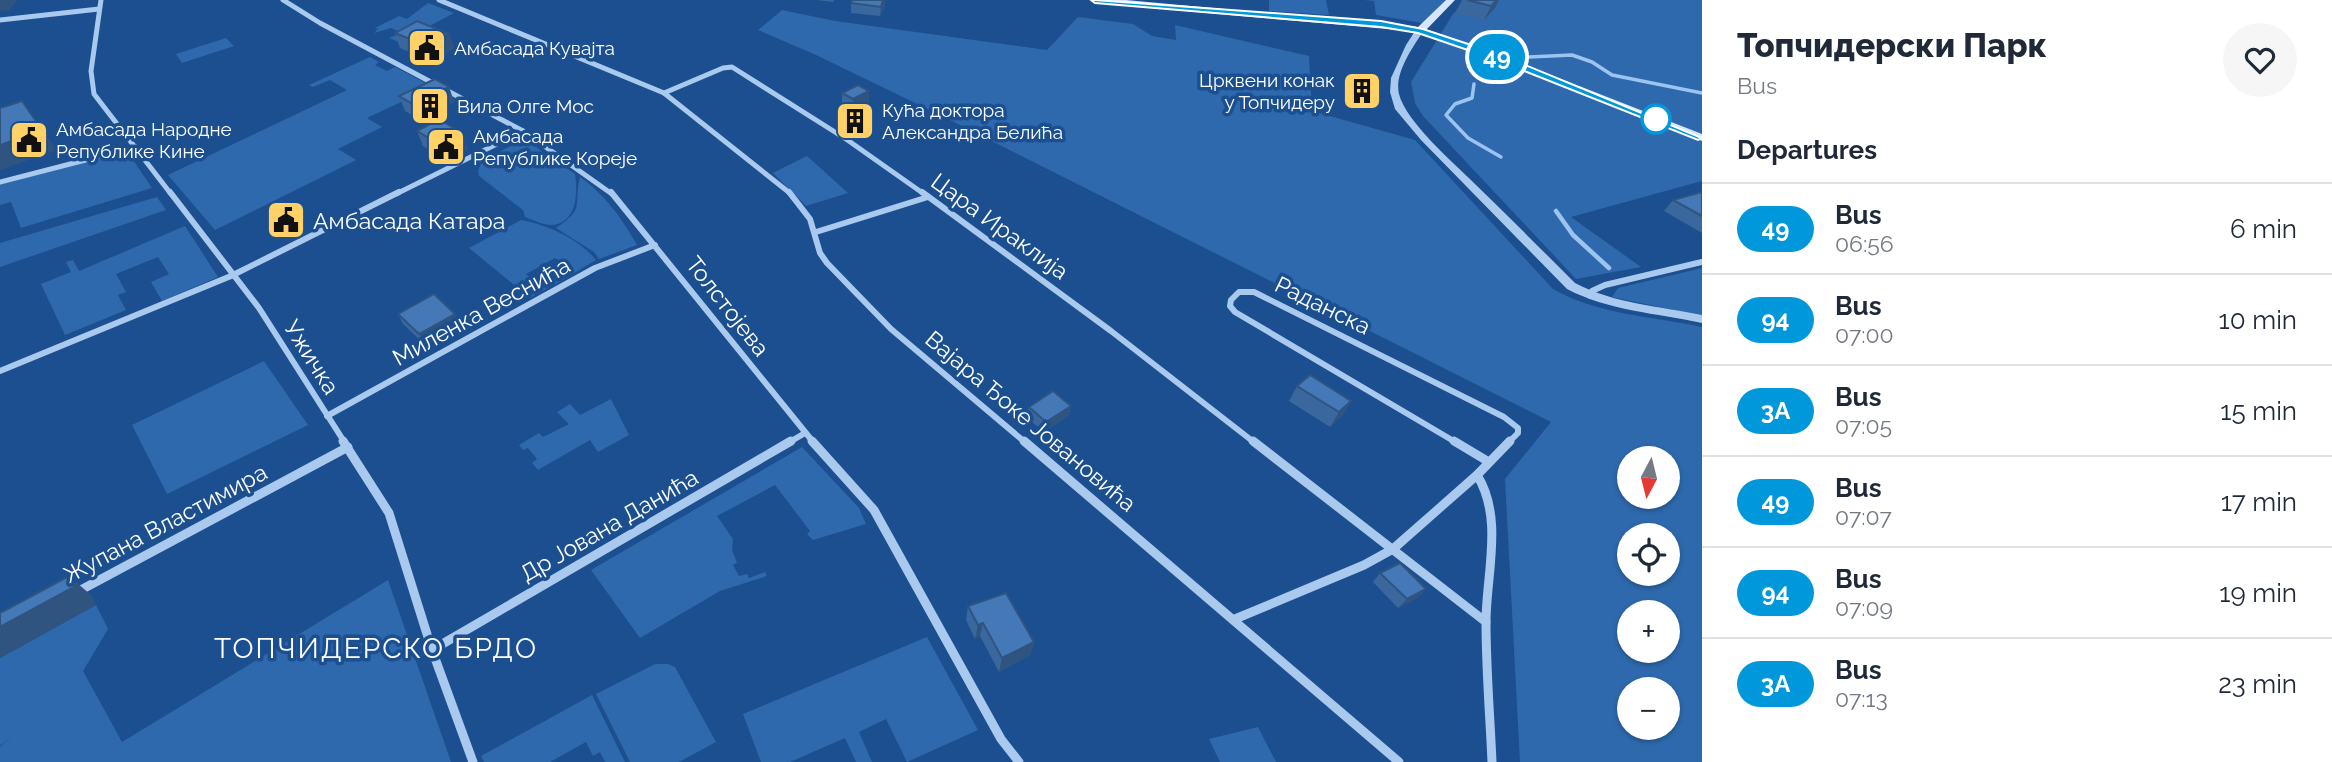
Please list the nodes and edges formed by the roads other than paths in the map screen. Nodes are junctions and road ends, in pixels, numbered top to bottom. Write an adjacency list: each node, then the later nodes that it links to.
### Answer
1 (102, 0): 6 (street, Ужичка)
2 (284, 0): 10 (street, Толстојева)
3 (439, 0): 9 (street)
4 (1096, 0): 8 (main road)
5 (1451, 0): 8 (main road)
6 (99, 9): 7 (street); 12 (street, Ужичка)
7 (0, 20)
8 (1420, 30): 11 (main road); 19 (street)
9 (664, 93): 14 (street, Цара Ираклија); 15 (street, Вајара Ђоке Јовановића)
10 (523, 131): 16 (street, Толстојева); 18 (street)
11 (1702, 138)
12 (136, 147): 13 (street); 18 (street, Ужичка)
13 (0, 182)
14 (928, 197): 15 (street); 27 (street, Цара Ираклија)
15 (816, 232): 29 (street, Вајара Ђоке Јовановића)
16 (655, 245): 22 (street, Миленка Веснића); 23 (street, Толстојева)
17 (1702, 262): 19 (street)
18 (232, 276): 21 (street); 22 (street, Ужичка)
19 (1590, 296): 20 (street)
20 (1702, 319)
21 (0, 371)
22 (327, 416): 24 (street, Ужичка)
23 (805, 433): 31 (street, Др Јована Данића); 33 (street, Толстојева)
24 (348, 447): 28 (street, Жупана Властимира); 31 (street, Ужичка)
25 (1489, 462): 25 (street, Раданска); 26 (street, Раданска)
26 (1477, 475): 27 (street, Раданска); 30 (street)
27 (1393, 549): 29 (street, Раданска); 30 (street, Цара Ираклија)
28 (71, 595)
29 (1235, 620): 34 (street, Вајара Ђоке Јовановића)
30 (1486, 622): 35 (street)
31 (432, 650): 32 (street, Ужичка)
32 (473, 762)
33 (1019, 762)
34 (1399, 762)
35 (1492, 762)

